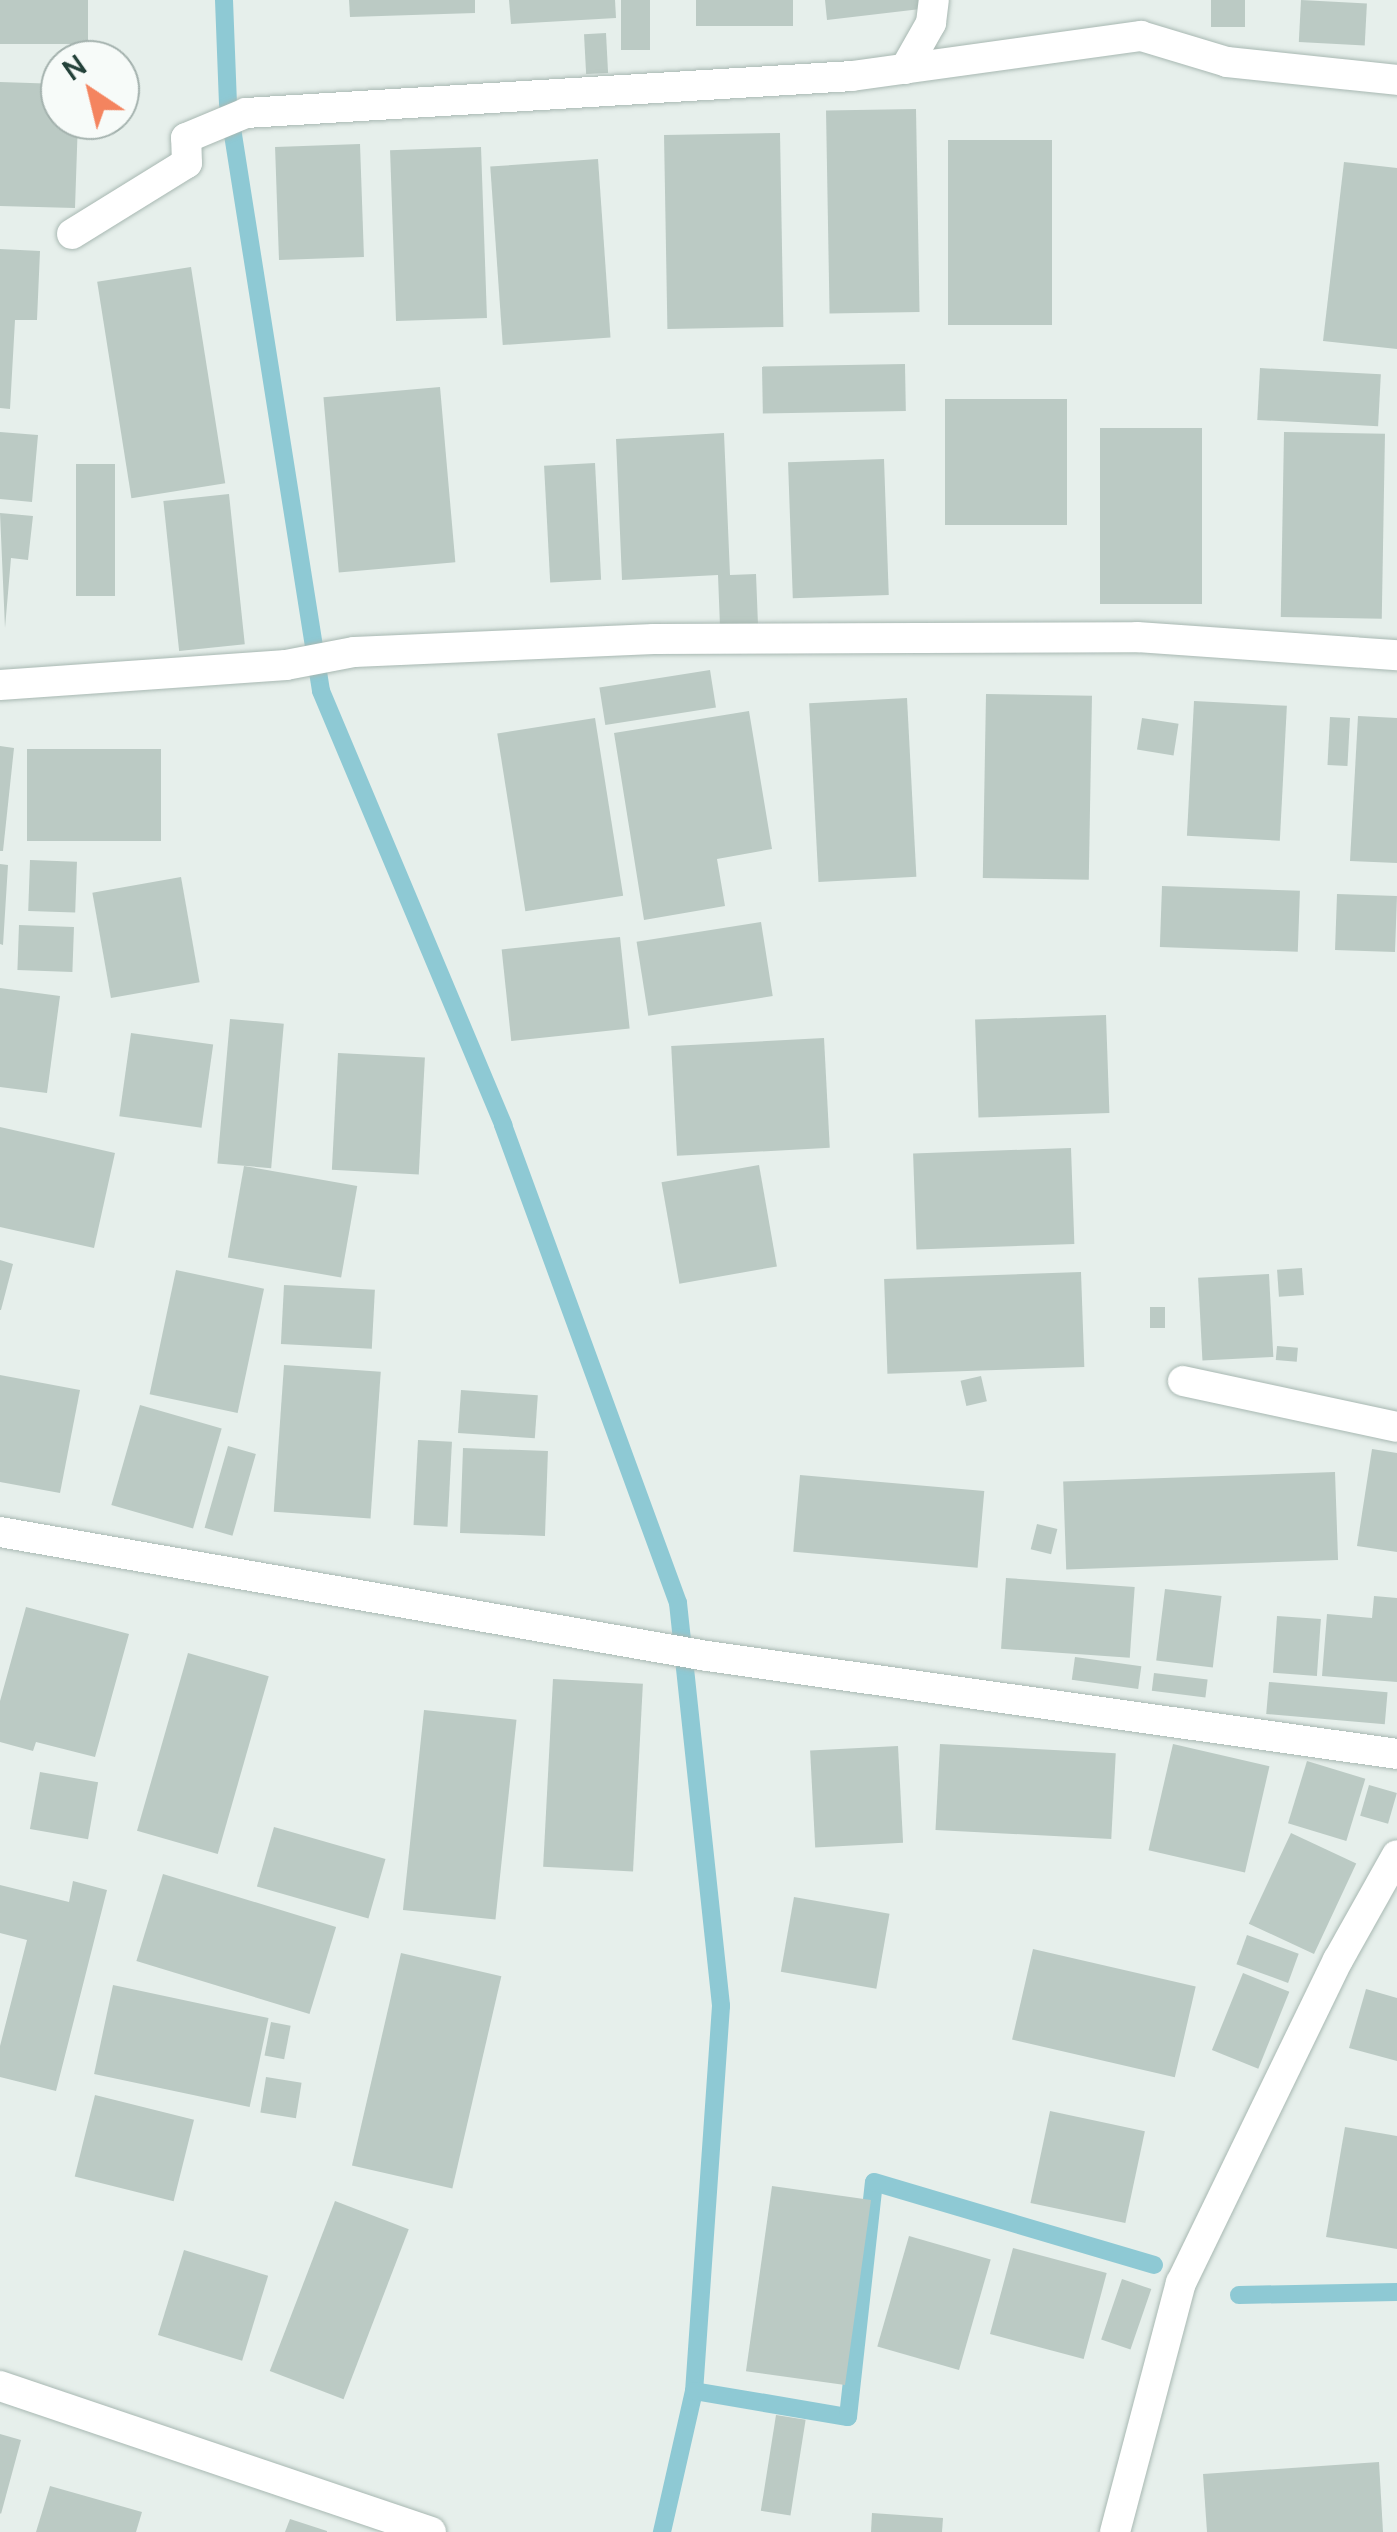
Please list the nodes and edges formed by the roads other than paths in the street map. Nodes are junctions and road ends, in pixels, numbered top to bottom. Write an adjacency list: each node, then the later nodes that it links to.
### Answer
1 (934, 0): 2 (street)
2 (905, 69): 3 (street); 4 (street)
3 (1397, 80)
4 (72, 234)
5 (1397, 654): 6 (street)
6 (0, 685)
7 (1183, 1382): 8 (street)
8 (1397, 1427)
9 (0, 1532): 10 (street)
10 (1397, 1754)
11 (1397, 1855): 14 (street)
12 (0, 2386): 13 (street)
13 (431, 2532)
14 (1115, 2532)

